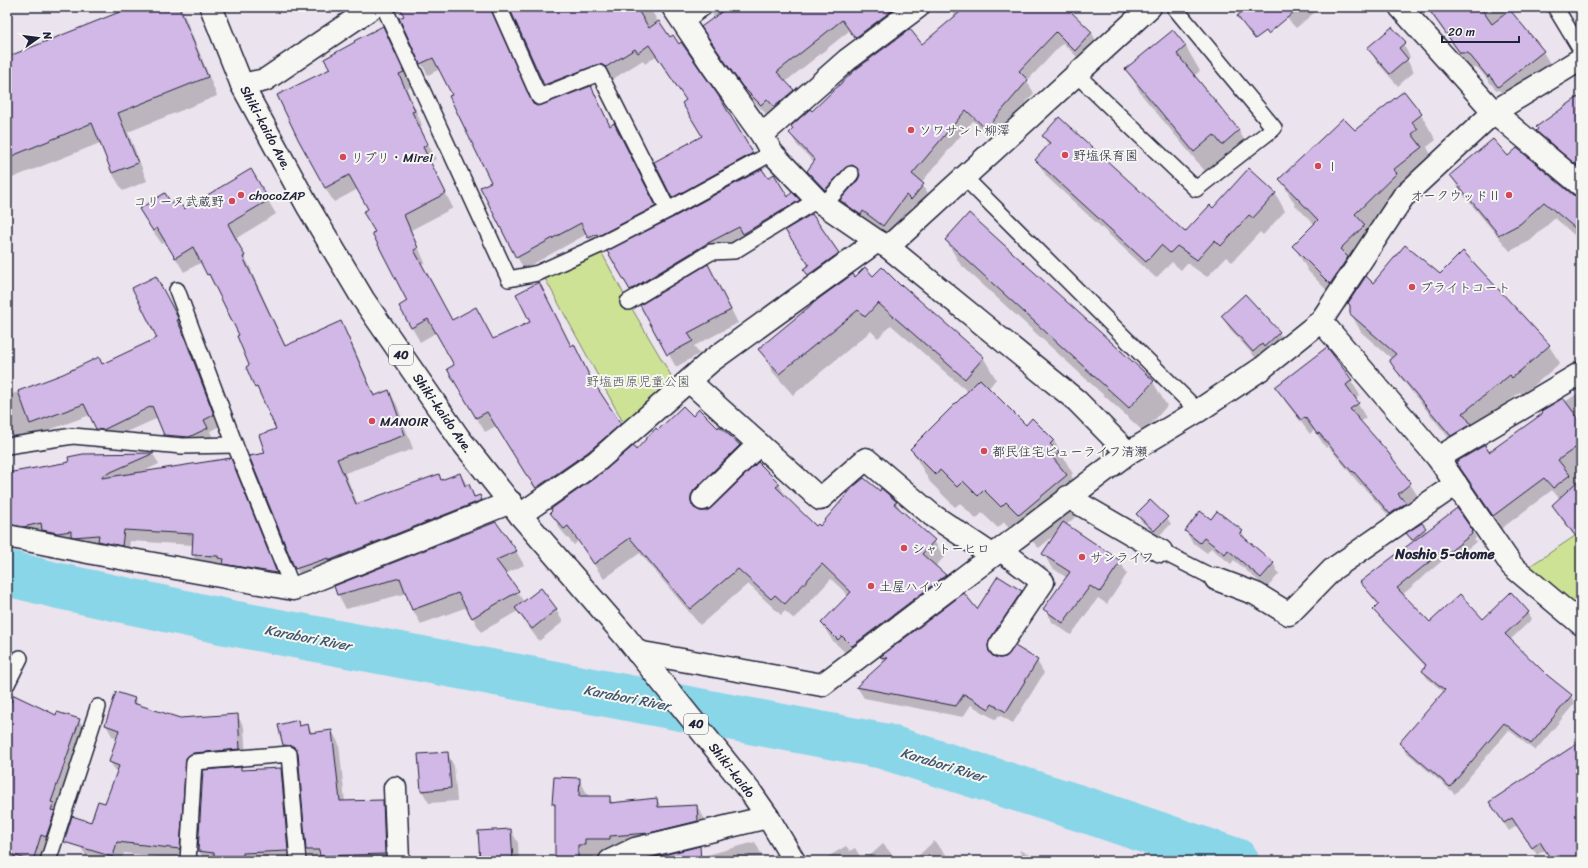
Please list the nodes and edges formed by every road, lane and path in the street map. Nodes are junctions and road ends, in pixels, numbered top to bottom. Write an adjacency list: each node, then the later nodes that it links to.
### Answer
1 (211, 7): 15 (street, Shiki-kaido Ave. / 40)
2 (373, 7): 15 (street)
3 (384, 7): 22 (lane)
4 (499, 7): 22 (lane)
5 (705, 7): 11 (lane)
6 (918, 7): 17 (street)
7 (1150, 7): 14 (street)
8 (1174, 7): 14 (lane)
9 (1400, 7): 16 (street)
10 (1555, 7): 12 (lane)
11 (678, 14): 17 (street)
12 (1581, 50)
13 (1581, 59): 16 (street)
14 (1076, 74): 19 (street)
15 (242, 85): 38 (street, Shiki-kaido Ave. / 40)
16 (1494, 112): 20 (street); 26 (street)
17 (767, 144): 21 (street); 22 (lane)
18 (851, 174): 21 (lane)
19 (964, 178): 23 (street); 29 (lane)
20 (1581, 185)
21 (821, 203): 23 (street); 25 (lane)
22 (668, 210)
23 (882, 244): 28 (street); 33 (street)
24 (177, 290): 31 (lane)
25 (628, 302)
26 (1321, 321): 29 (street); 34 (street)
27 (1580, 376): 34 (street)
28 (689, 381): 30 (street); 38 (street)
29 (1198, 411): 33 (street)
30 (759, 444): 37 (street); 41 (street)
31 (235, 445): 32 (lane); 43 (lane)
32 (7, 446)
33 (1128, 453): 36 (street)
34 (1438, 458): 35 (street)
35 (1456, 484): 42 (street); 44 (street)
36 (1068, 497): 40 (street); 41 (street)
37 (703, 499)
38 (515, 509): 43 (street); 47 (street, Shiki-kaido Ave. / 40)
39 (7, 536): 43 (street)
40 (1161, 551): 42 (lane)
41 (996, 553): 45 (street); 47 (street)
42 (1216, 579)
43 (293, 589)
44 (1581, 624)
45 (1000, 646)
46 (20, 658): 48 (lane)
47 (643, 659): 51 (street, Shiki-kaido / 40)
48 (7, 684)
49 (98, 707): 52 (lane)
50 (395, 788): 55 (street)
51 (768, 817): 56 (street); 57 (street, Shiki-kaido / 40)
52 (48, 861)
53 (188, 861): 54 (lane)
54 (298, 861)
55 (398, 861)
56 (610, 861)
57 (794, 861)

